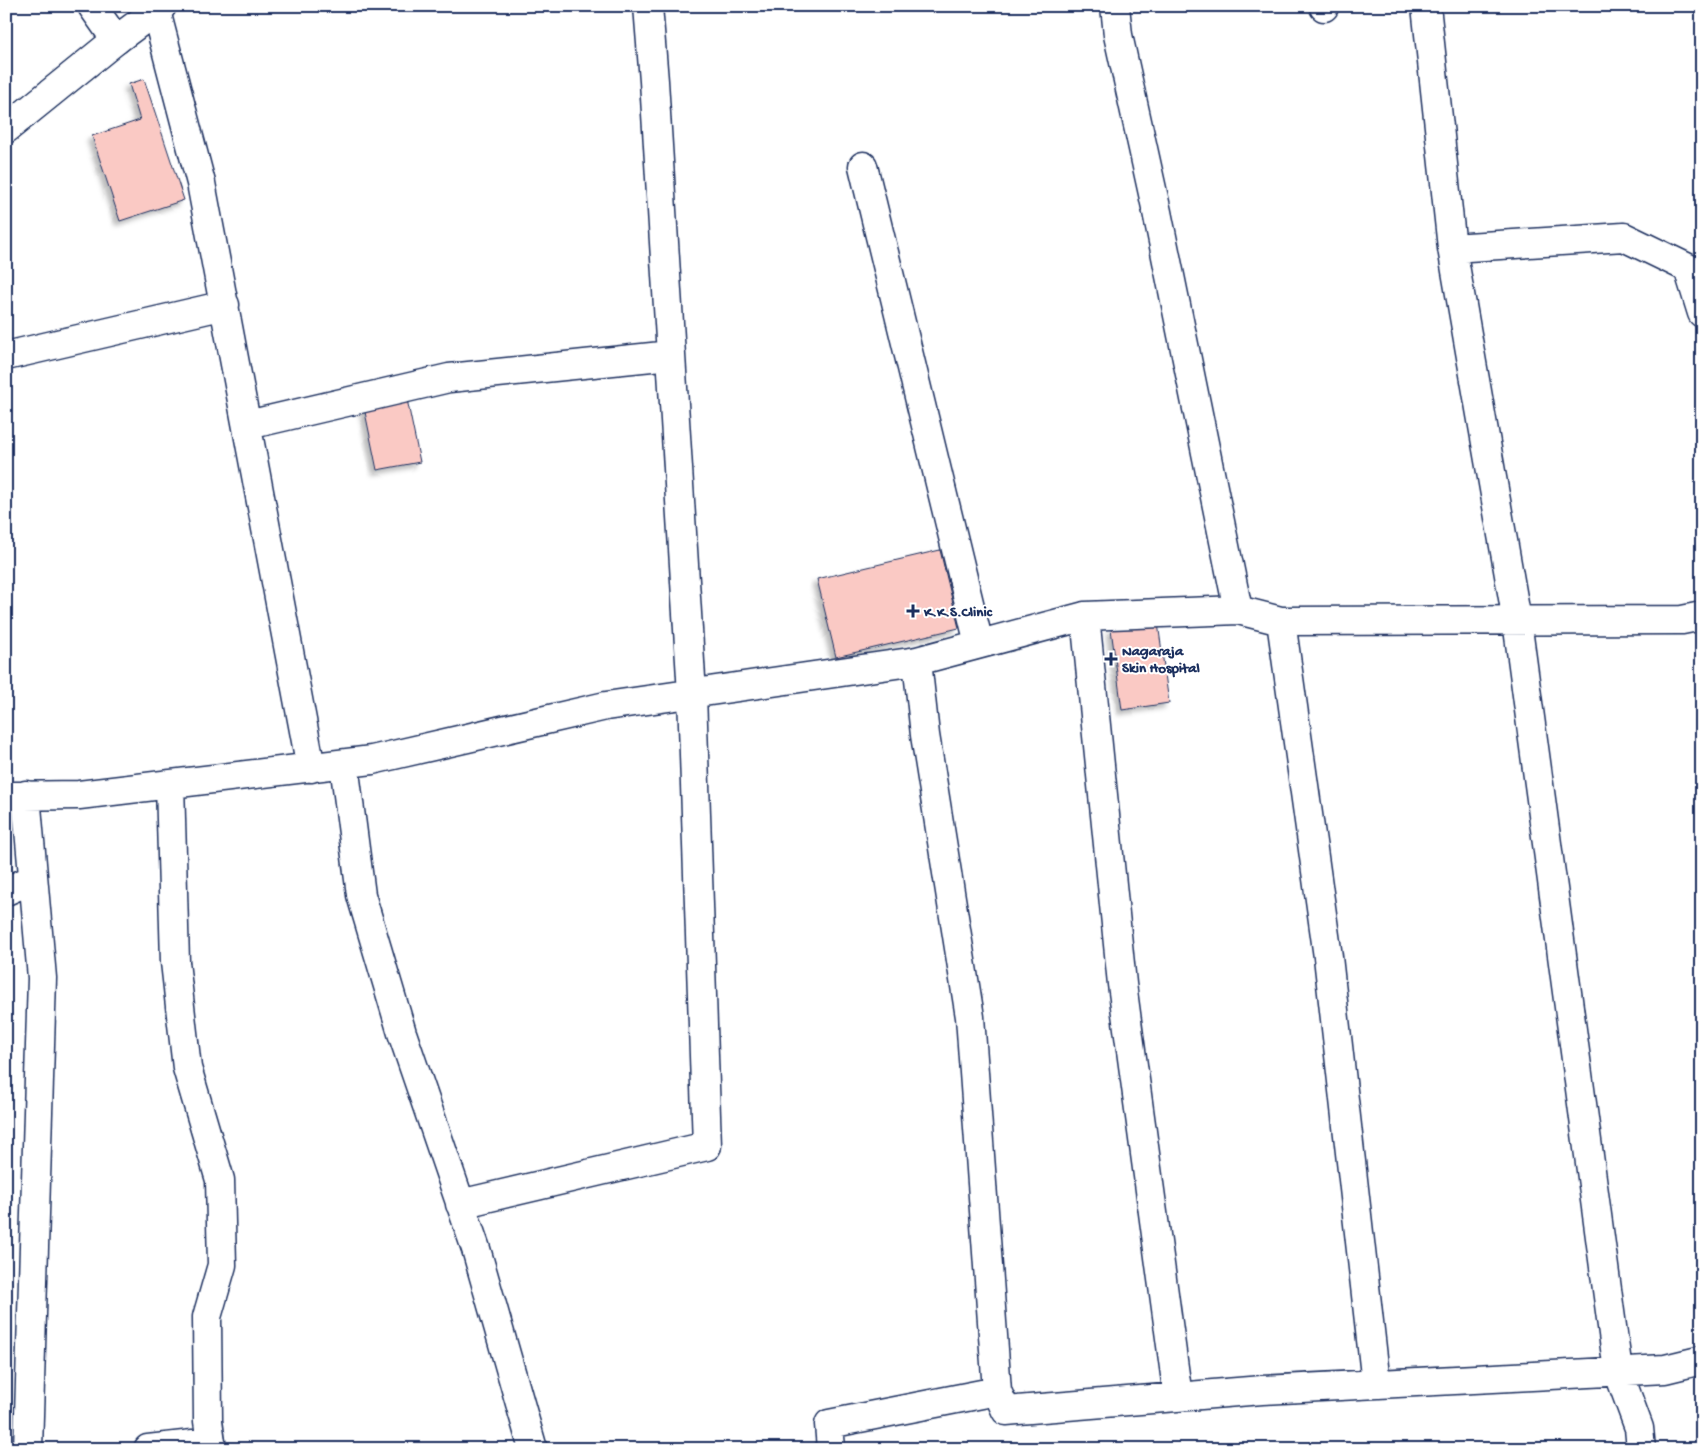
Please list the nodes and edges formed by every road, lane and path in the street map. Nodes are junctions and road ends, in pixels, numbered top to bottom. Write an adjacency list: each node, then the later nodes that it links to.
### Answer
1 (92, 6): 6 (street)
2 (648, 6): 12 (street)
3 (1115, 6): 15 (street)
4 (1426, 6): 9 (street)
5 (159, 8): 6 (street); 10 (street)
6 (116, 40): 7 (street)
7 (6, 129)
8 (862, 166): 20 (street)
9 (1452, 248): 11 (street); 19 (street)
10 (225, 305): 13 (street); 14 (street)
11 (1702, 313)
12 (671, 355): 14 (street); 22 (street)
13 (6, 356)
14 (248, 425): 24 (street)
15 (1238, 610): 16 (street); 18 (street)
16 (1085, 616): 20 (street); 34 (street)
17 (1702, 616): 19 (street)
18 (1281, 621): 19 (street); 32 (street)
19 (1517, 621): 31 (street)
20 (979, 644): 21 (street)
21 (917, 661): 22 (street); 33 (street)
22 (692, 694): 23 (street); 29 (street)
23 (344, 764): 24 (street); 29 (street)
24 (311, 768): 25 (street)
25 (170, 784): 26 (street); 35 (street)
26 (16, 796): 27 (street)
27 (33, 879): 28 (street); 36 (street)
28 (6, 891)
29 (460, 1204): 38 (street)
30 (1702, 1360): 31 (street)
31 (1618, 1371): 32 (street); 40 (street)
32 (1376, 1384): 34 (street)
33 (998, 1392): 34 (street); 39 (street)
34 (1178, 1397)
35 (211, 1445): 37 (street)
36 (28, 1449)
37 (148, 1449)
38 (533, 1449)
39 (831, 1449)
40 (1640, 1449)

